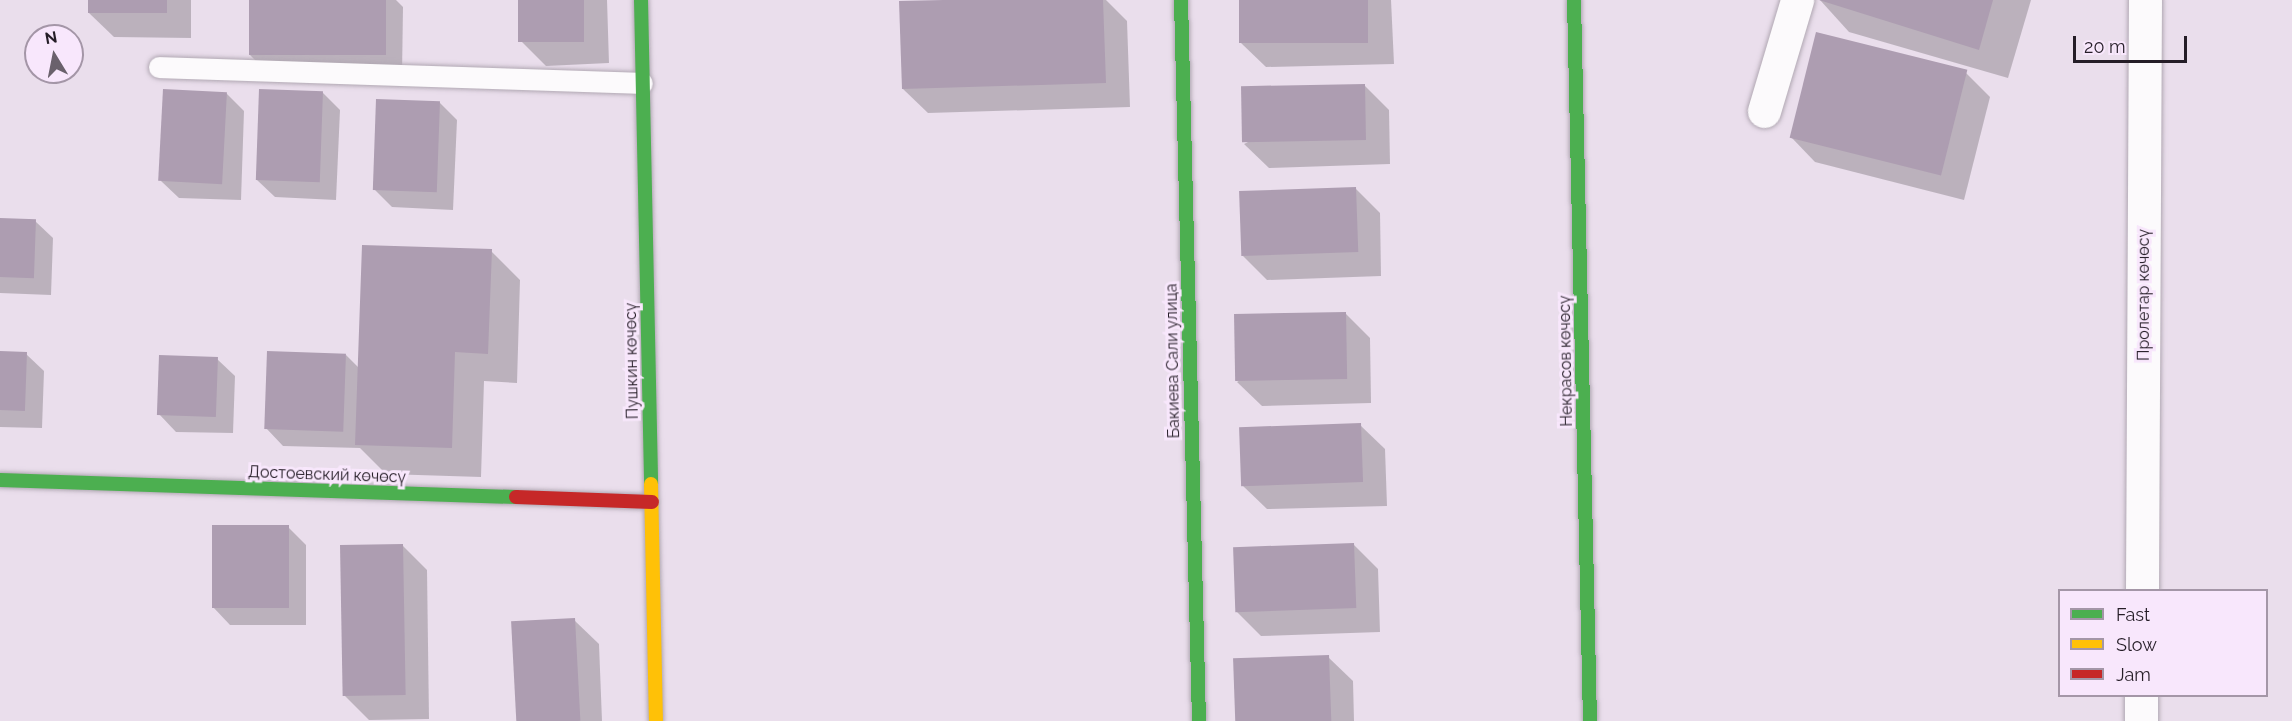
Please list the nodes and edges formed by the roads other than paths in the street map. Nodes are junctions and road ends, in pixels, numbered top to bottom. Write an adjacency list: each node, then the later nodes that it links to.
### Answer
1 (641, 0): 7 (main road, Пушкин көчөсү)
2 (1180, 0): 14 (main road, Бакиева Сали улица)
3 (1574, 0): 15 (main road, Некрасов көчөсү)
4 (1797, 0): 8 (street)
5 (2145, 0): 11 (street, Пролетар көчөсү)
6 (159, 67): 7 (lane)
7 (642, 83): 10 (main road, Пушкин көчөсү)
8 (1764, 111)
9 (0, 480): 10 (main road, Достоевский көчөсү)
10 (652, 502): 13 (main road, Пушкин көчөсү)
11 (2142, 589)
12 (2141, 697): 16 (street)
13 (656, 721)
14 (1199, 721)
15 (1590, 721)
16 (2141, 721)

